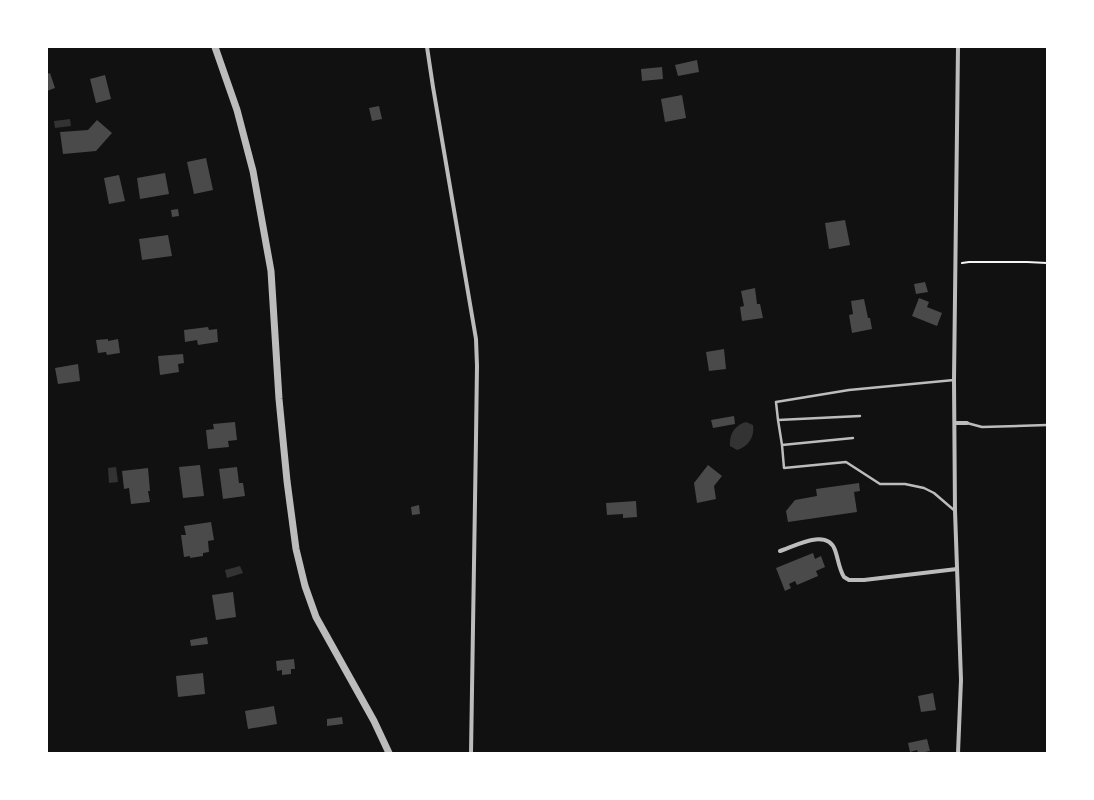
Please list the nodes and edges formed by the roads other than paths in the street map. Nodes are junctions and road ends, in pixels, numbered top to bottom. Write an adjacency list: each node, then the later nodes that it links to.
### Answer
1 (215, 47): 15 (street)
2 (427, 47): 16 (street)
3 (958, 47): 4 (street)
4 (954, 380): 6 (lane); 7 (street)
5 (860, 416): 6 (lane)
6 (778, 420): 11 (lane)
7 (955, 423): 8 (street); 12 (street)
8 (967, 423): 9 (lane)
9 (1047, 425)
10 (853, 438): 11 (lane)
11 (782, 445): 12 (lane)
12 (955, 511): 14 (street)
13 (780, 551): 14 (street)
14 (957, 569): 17 (street)
15 (389, 753)
16 (471, 753)
17 (958, 753)

